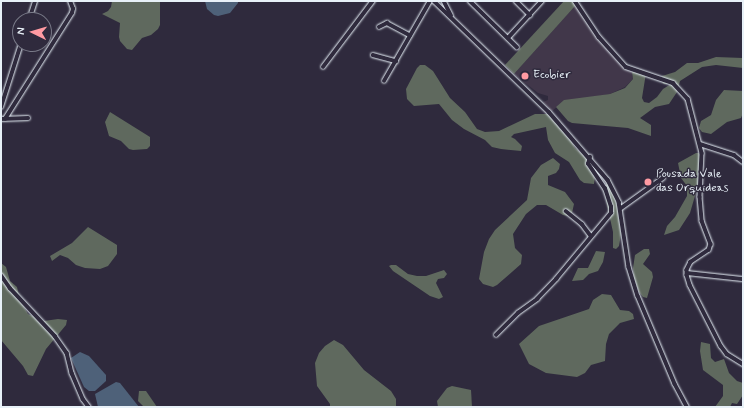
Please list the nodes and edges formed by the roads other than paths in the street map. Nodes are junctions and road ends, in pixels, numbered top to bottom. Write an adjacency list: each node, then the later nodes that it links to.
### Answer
1 (35, 1): 11 (street)
2 (70, 1): 25 (street)
3 (373, 1): 21 (street)
4 (430, 1): 15 (street)
5 (434, 1): 13 (street)
6 (444, 1): 13 (street)
7 (470, 1): 16 (street)
8 (516, 1): 12 (street)
9 (542, 1): 12 (street)
10 (575, 1): 26 (street)
11 (32, 12)
12 (530, 15): 16 (street)
13 (452, 18): 27 (street)
14 (379, 27): 15 (street)
15 (410, 35): 20 (street)
16 (508, 38): 17 (street)
17 (517, 47)
18 (18, 52): 23 (street)
19 (373, 55): 20 (street)
20 (396, 61): 22 (street)
21 (323, 67)
22 (384, 81)
23 (1, 106)
24 (28, 118): 25 (street)
25 (3, 119)
26 (700, 144): 28 (street); 33 (street)
27 (590, 157): 30 (street); 32 (street)
28 (743, 162)
29 (663, 178): 30 (street)
30 (620, 209): 39 (street)
31 (566, 210): 32 (street)
32 (591, 236): 36 (street)
33 (687, 274): 35 (street); 37 (street)
34 (1, 276): 38 (street)
35 (742, 279)
36 (496, 335)
37 (743, 364)
38 (89, 407)
39 (687, 407)

